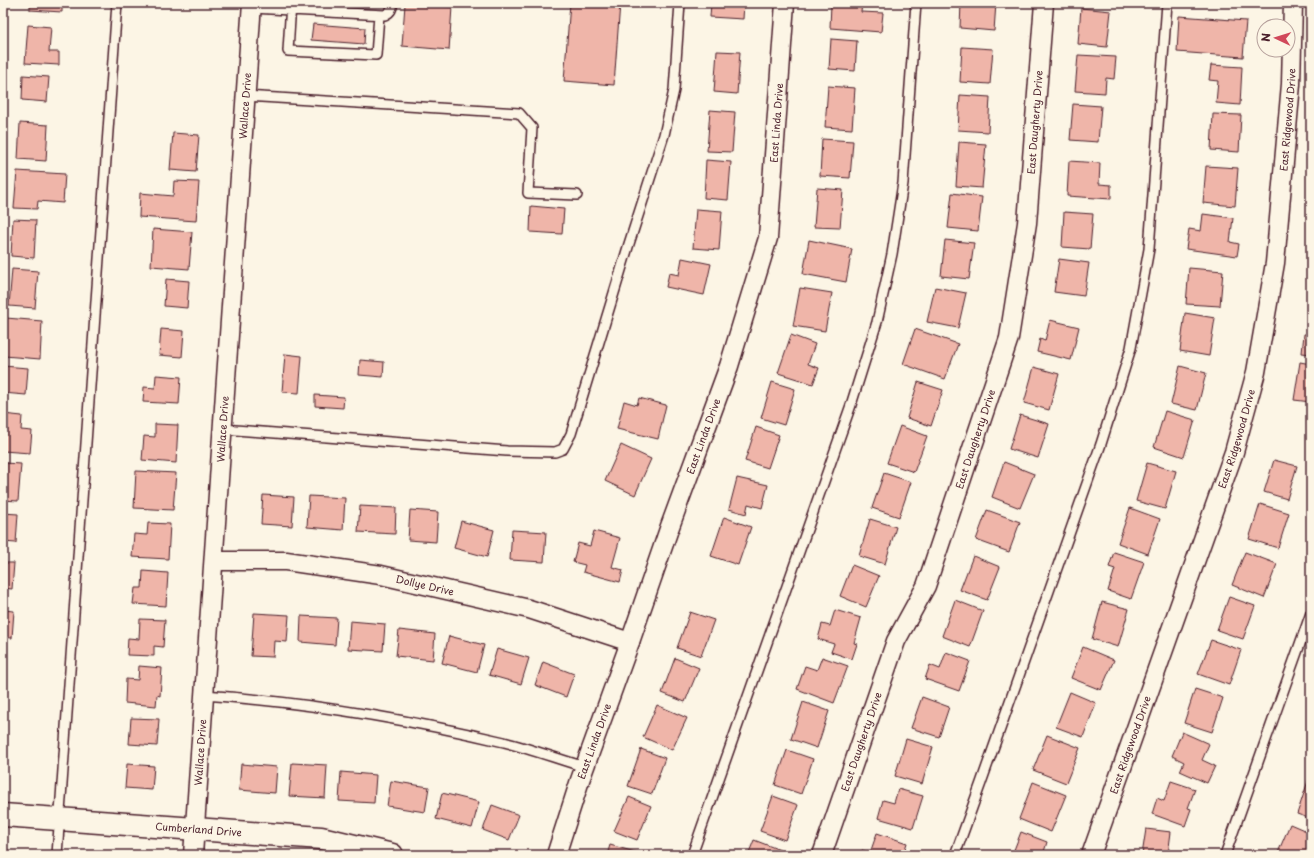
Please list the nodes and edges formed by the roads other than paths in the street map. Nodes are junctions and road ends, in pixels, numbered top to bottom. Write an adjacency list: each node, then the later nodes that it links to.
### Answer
1 (117, 3): 21 (lane)
2 (393, 3): 11 (lane)
3 (680, 3): 14 (lane)
4 (785, 3): 17 (street, East Linda Drive)
5 (916, 3): 27 (lane)
6 (1044, 3): 28 (street, East Daugherty Drive)
7 (1167, 3): 29 (lane)
8 (1293, 3): 30 (street, East Ridgewood Drive)
9 (252, 6): 10 (lane); 12 (street, Wallace Drive)
10 (291, 7): 11 (lane); 11 (lane)
11 (379, 15)
12 (246, 96): 13 (lane); 14 (street, Wallace Drive)
13 (577, 195)
14 (223, 429): 15 (street, Wallace Drive)
15 (214, 561): 17 (street, Dollye Drive); 18 (street, Wallace Drive)
16 (1311, 612): 31 (lane)
17 (630, 642): 19 (street, East Linda Drive)
18 (204, 695): 19 (lane); 22 (street, Wallace Drive)
19 (585, 767): 26 (street, East Linda Drive)
20 (3, 816): 21 (street, Cumberland Drive)
21 (59, 820): 22 (street, Cumberland Drive); 23 (lane)
22 (195, 830): 24 (street, Wallace Drive); 25 (street, Cumberland Drive)
23 (57, 855)
24 (193, 855)
25 (392, 855)
26 (556, 855)
27 (692, 855)
28 (822, 855)
29 (955, 855)
30 (1091, 855)
31 (1225, 855)

